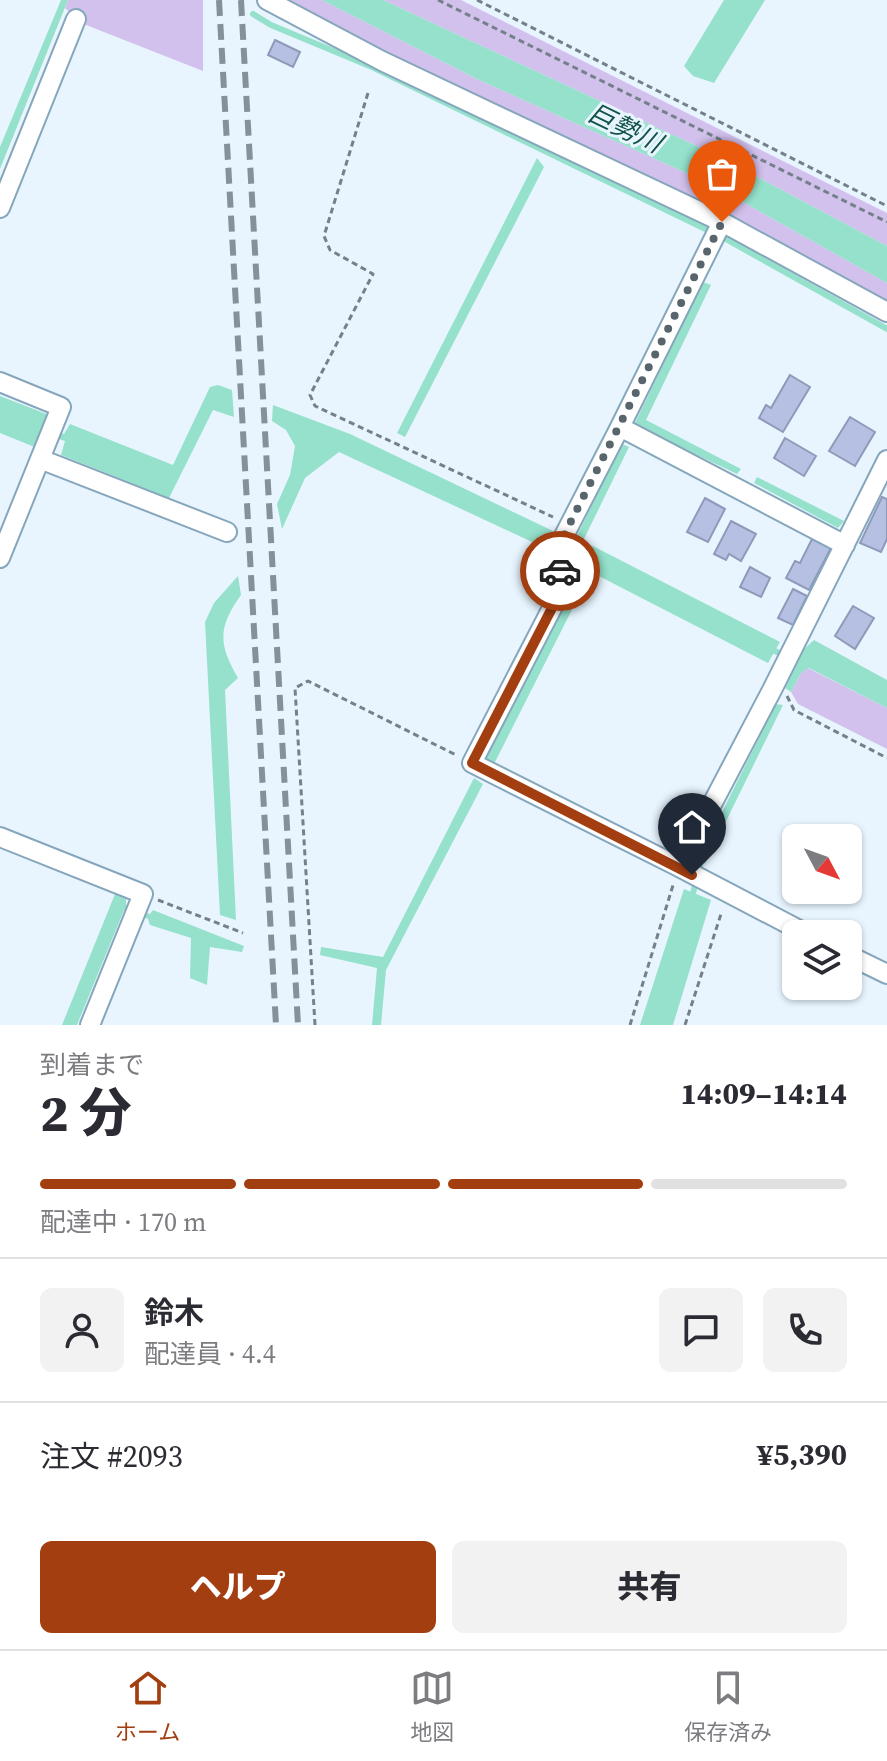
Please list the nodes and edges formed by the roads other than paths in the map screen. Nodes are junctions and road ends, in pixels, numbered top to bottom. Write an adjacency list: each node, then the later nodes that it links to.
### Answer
1 (267, 0): 4 (street)
2 (76, 19): 3 (street)
3 (0, 208)
4 (722, 222): 5 (street); 7 (street)
5 (887, 312)
6 (0, 382): 8 (street)
7 (620, 427): 12 (street); 15 (street)
8 (47, 441): 11 (street); 13 (street)
9 (887, 460): 10 (street)
10 (882, 481): 12 (street)
11 (227, 532)
12 (845, 545): 15 (street)
13 (0, 558)
14 (0, 837): 19 (street)
15 (691, 875): 16 (street)
16 (782, 921)
17 (862, 962): 18 (street)
18 (887, 974)
19 (90, 1025)

